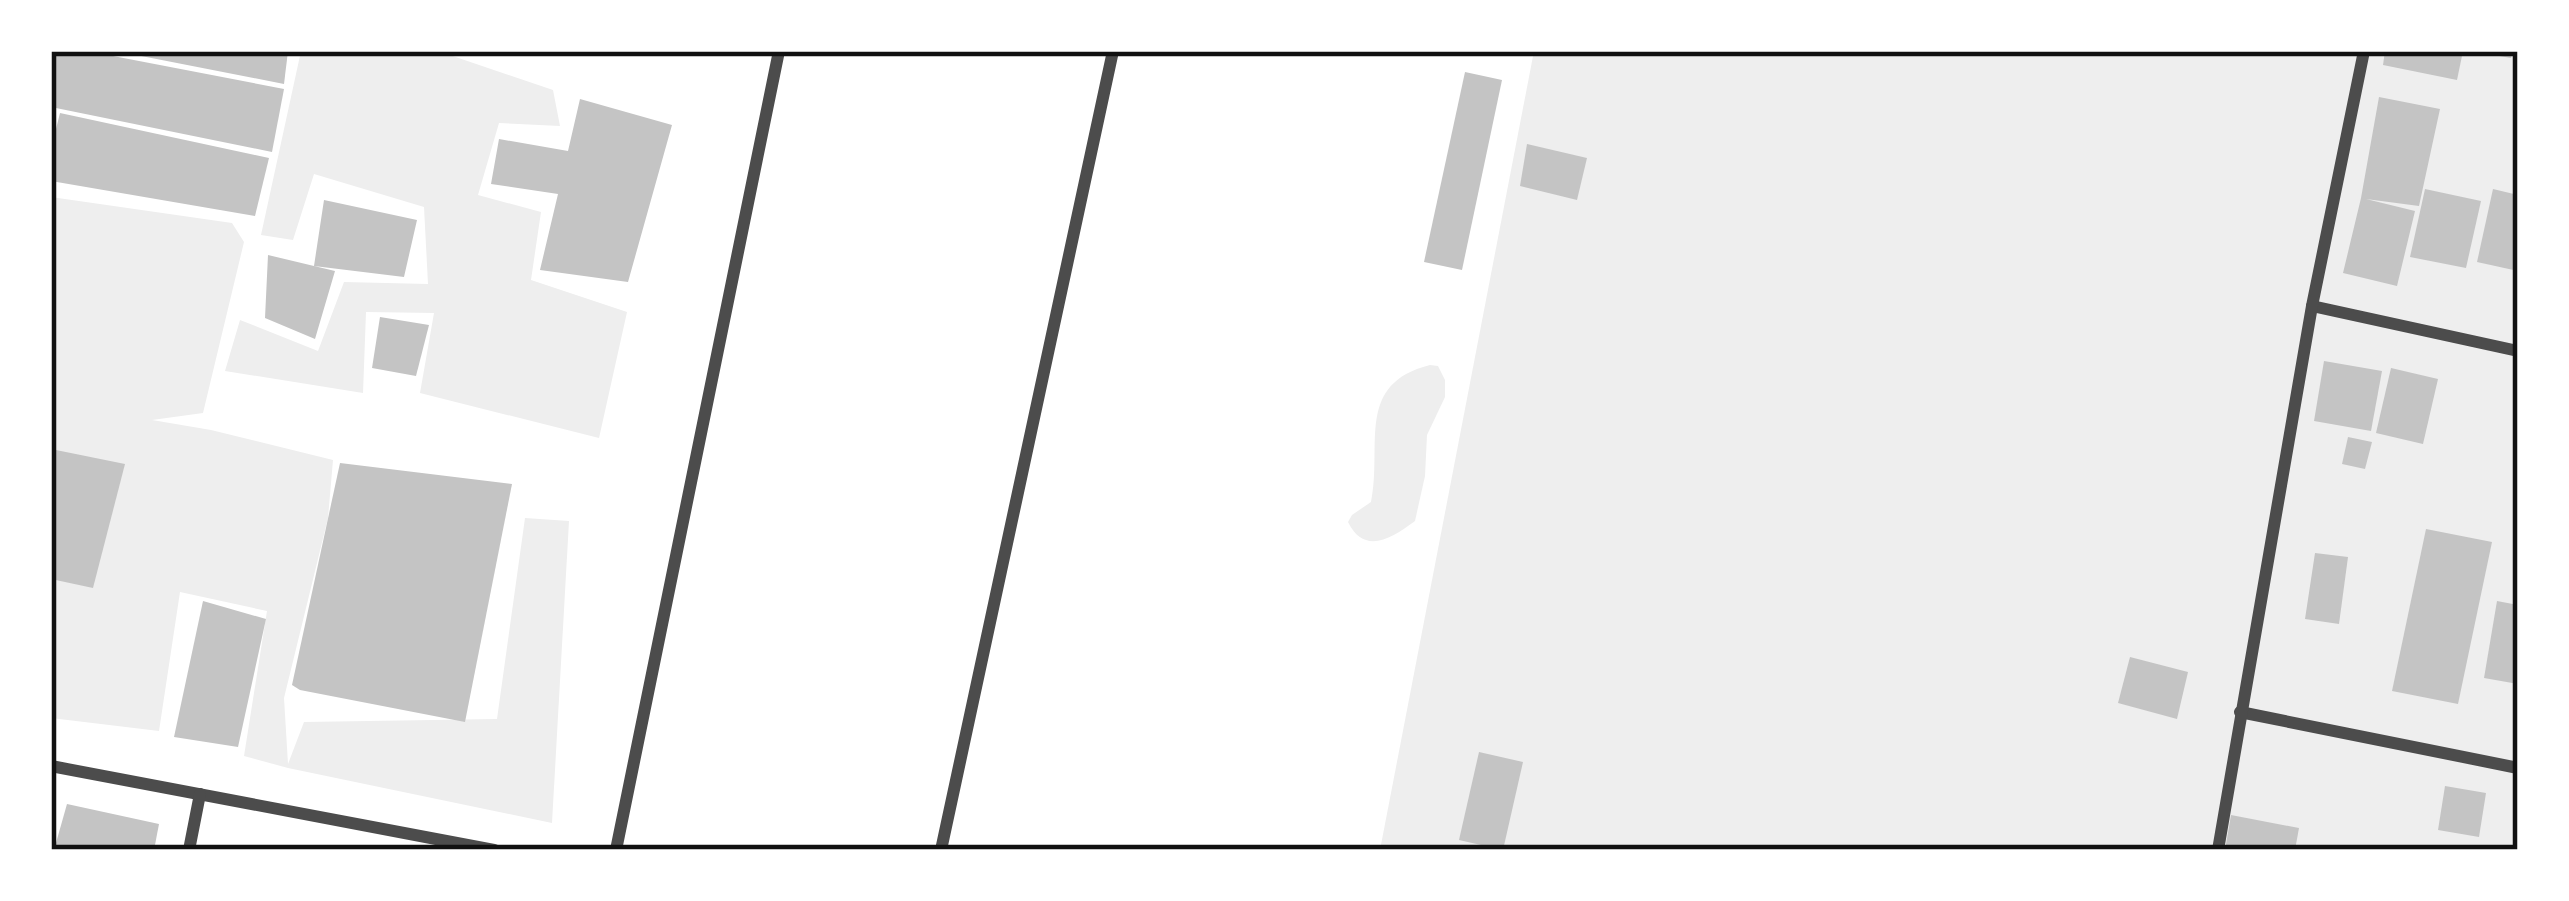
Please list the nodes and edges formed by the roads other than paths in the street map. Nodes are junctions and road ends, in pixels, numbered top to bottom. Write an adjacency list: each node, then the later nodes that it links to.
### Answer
1 (779, 51): 12 (street)
2 (1113, 51): 13 (street)
3 (2364, 51): 4 (street)
4 (2312, 306): 5 (street); 6 (street)
5 (2518, 351)
6 (2240, 712): 8 (street); 14 (street)
7 (51, 766): 9 (street)
8 (2518, 768)
9 (200, 794): 10 (street); 11 (street)
10 (189, 850)
11 (494, 850)
12 (616, 850)
13 (940, 850)
14 (2218, 850)

